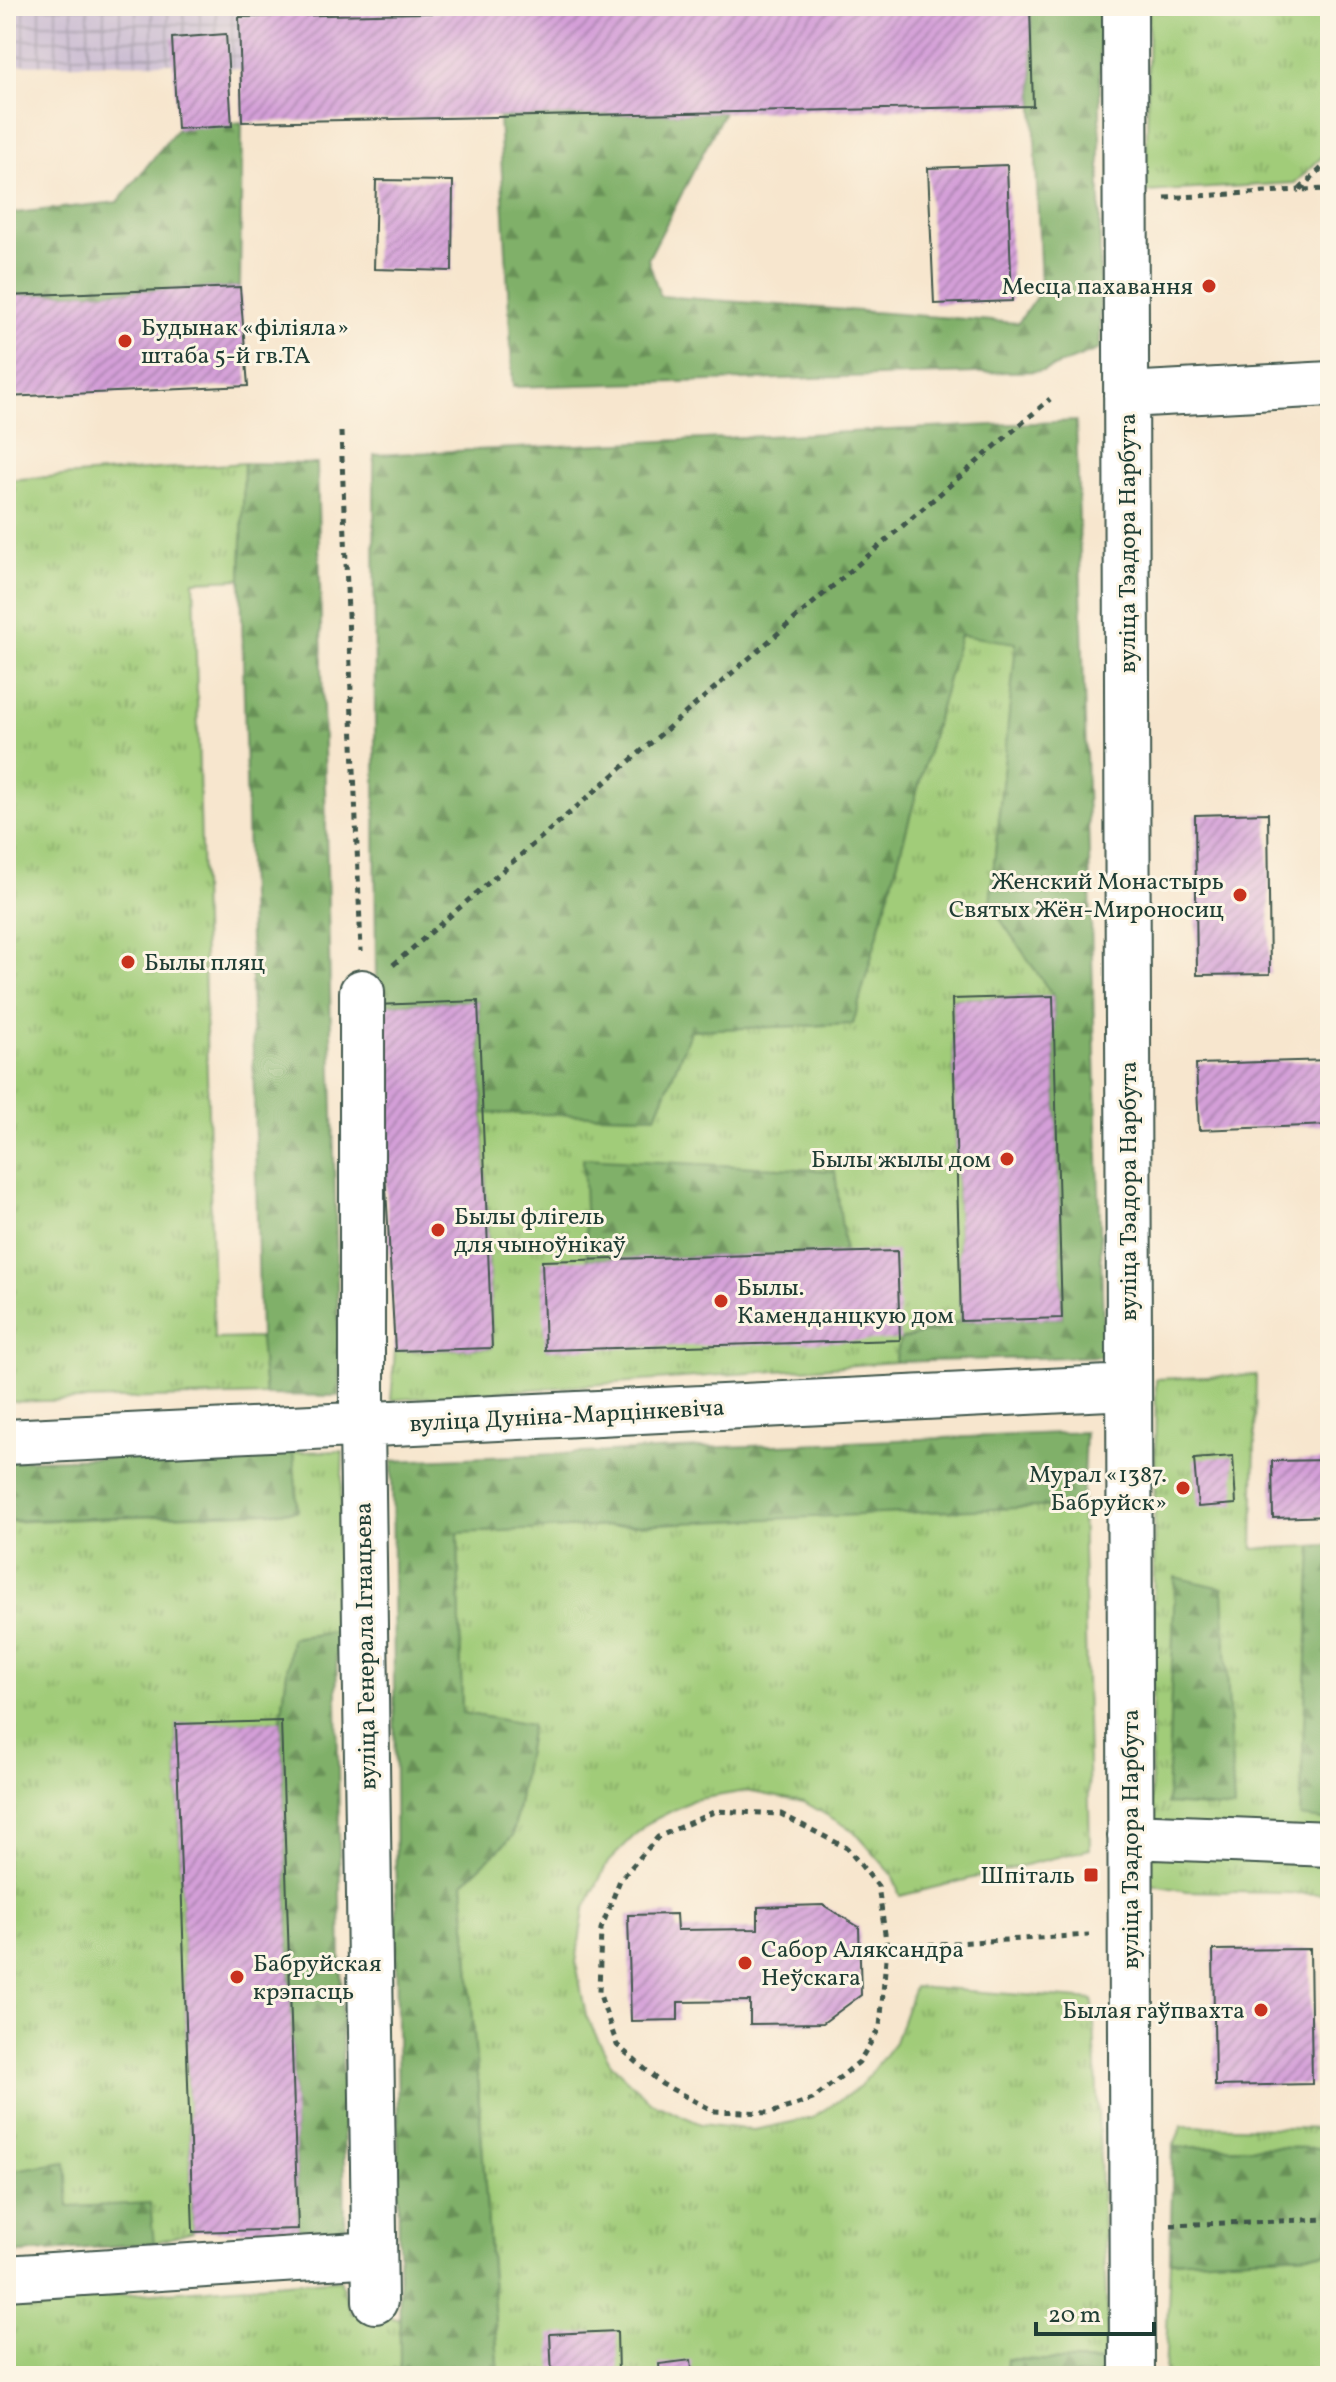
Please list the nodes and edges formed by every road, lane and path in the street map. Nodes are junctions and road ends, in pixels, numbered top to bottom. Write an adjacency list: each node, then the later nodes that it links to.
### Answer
1 (1125, 6): 7 (street, вуліца Тэадора Нарбута)
2 (1330, 160): 4 (path)
3 (1330, 189): 4 (path)
4 (1299, 190): 5 (path)
5 (1156, 199)
6 (1330, 384): 7 (street)
7 (1126, 395): 11 (street, вуліца Тэадора Нарбута)
8 (1050, 399): 10 (path)
9 (341, 432): 10 (path)
10 (362, 992): 12 (street, вуліца Генерала Ігнацьева)
11 (1129, 1387): 12 (street, вуліца Дуніна-Марцінкевіча); 14 (street, вуліца Тэадора Нарбута)
12 (362, 1425): 13 (street, вуліца Дуніна-Марцінкевіча); 20 (street, вуліца Генерала Ігнацьева)
13 (6, 1442)
14 (1130, 1836): 15 (street); 16 (street, вуліца Тэадора Нарбута)
15 (1330, 1844)
16 (1130, 1933): 17 (path); 19 (street, вуліца Тэадора Нарбута)
17 (887, 1947): 17 (path)
18 (1330, 2219): 19 (path)
19 (1131, 2227): 23 (street, вуліца Тэадора Нарбута)
20 (374, 2254): 21 (street); 22 (street, вуліца Генерала Ігнацьева)
21 (6, 2278)
22 (375, 2301)
23 (1132, 2376)

